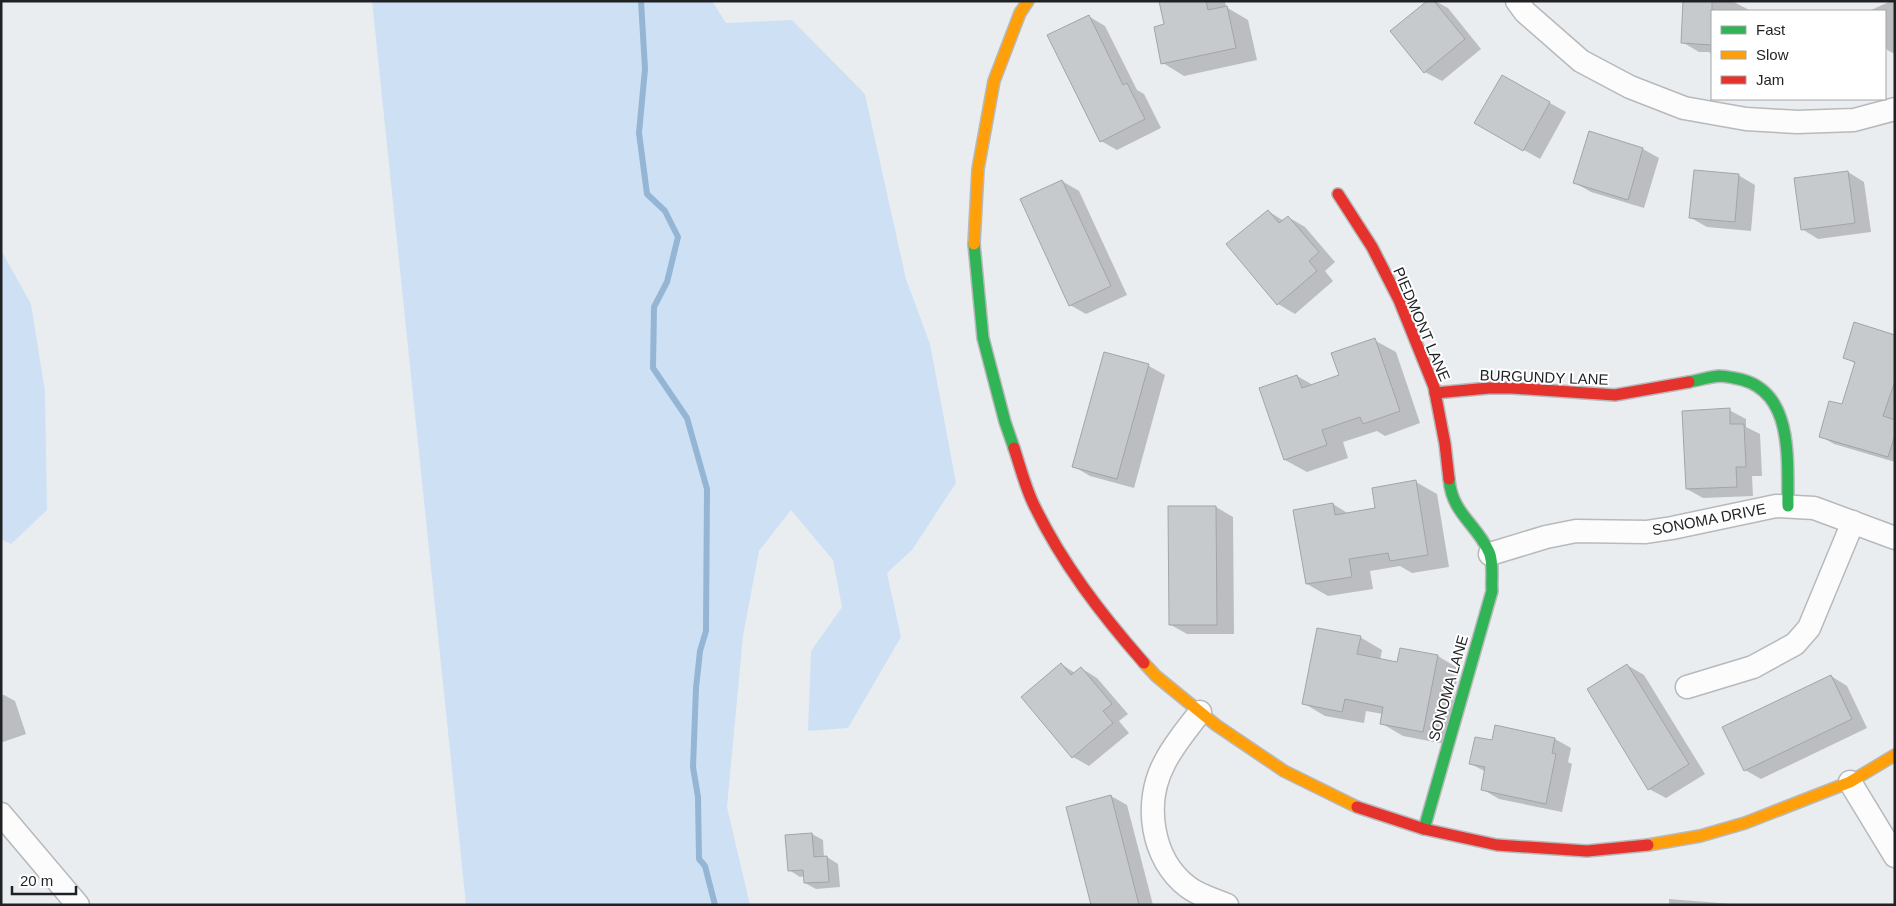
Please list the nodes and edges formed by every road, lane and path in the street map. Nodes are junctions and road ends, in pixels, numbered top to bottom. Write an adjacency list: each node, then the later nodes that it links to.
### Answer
1 (1028, 1): 11 (street)
2 (1517, 1): 3 (street)
3 (1895, 109)
4 (1338, 194): 5 (street, PIEDMONT LANE)
5 (1435, 393): 6 (street, BURGUNDY LANE); 9 (street, PIEDMONT LANE)
6 (1788, 506): 7 (street, SONOMA DRIVE); 9 (street, SONOMA DRIVE)
7 (1853, 522): 8 (street, SONOMA DRIVE); 10 (street)
8 (1895, 538)
9 (1490, 554): 15 (street, SONOMA LANE)
10 (1688, 687)
11 (1200, 712): 15 (street); 18 (street)
12 (1895, 755): 13 (street)
13 (1850, 782): 15 (street); 16 (street)
14 (1, 814): 17 (street)
15 (1424, 829)
16 (1895, 856)
17 (78, 905)
18 (1227, 905)

